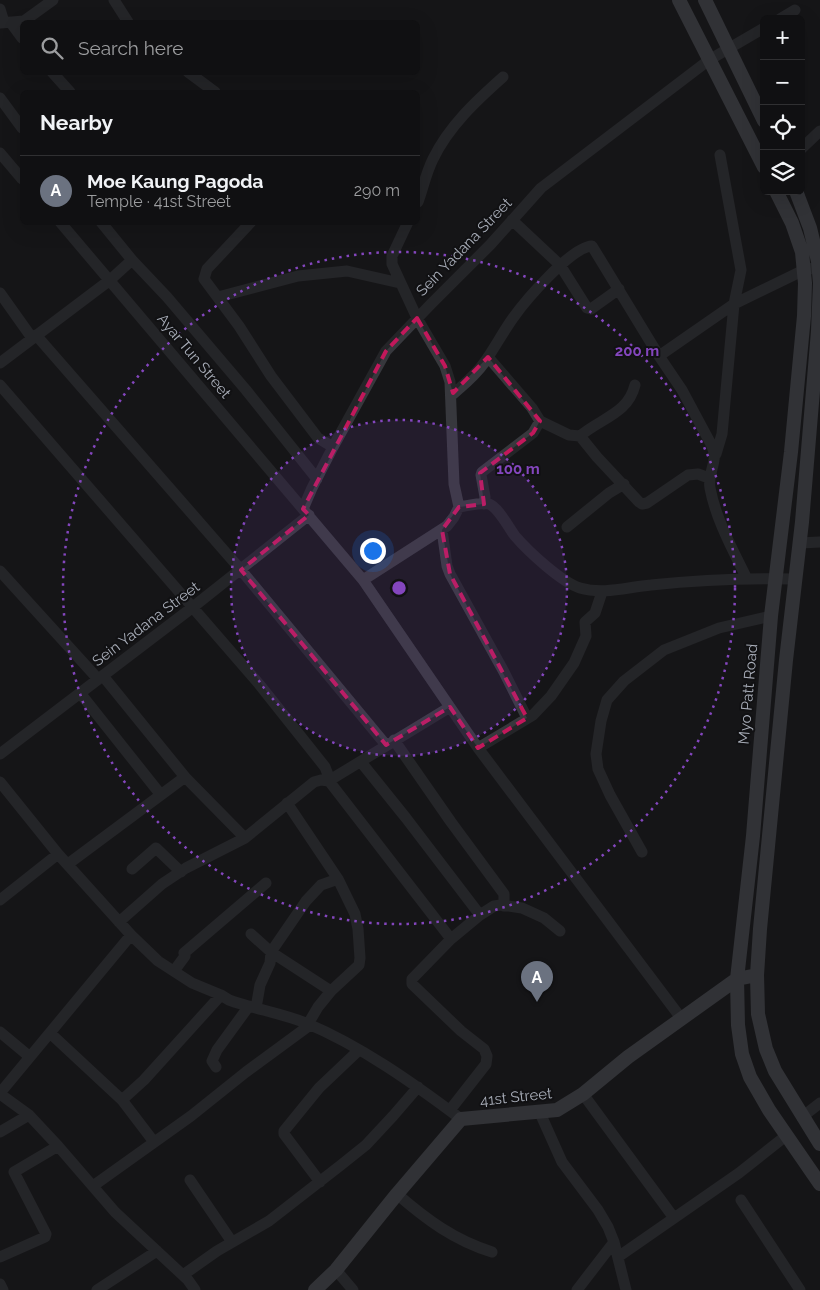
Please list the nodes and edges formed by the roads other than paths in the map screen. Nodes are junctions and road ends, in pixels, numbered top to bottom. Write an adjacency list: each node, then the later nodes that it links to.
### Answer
1 (53, 0): 8 (street)
2 (114, 0): 9 (street)
3 (679, 0): 15 (main road)
4 (705, 0): 14 (main road)
5 (0, 9): 11 (street)
6 (795, 10): 7 (street)
7 (787, 15)
8 (25, 20)
9 (127, 20)
10 (20, 21): 11 (street)
11 (5, 23): 13 (street)
12 (760, 30): 14 (street, Sein Yadana Street)
13 (20, 36)
14 (727, 48): 15 (street, Sein Yadana Street); 22 (main road)
15 (709, 60): 26 (main road); 35 (street, Sein Yadana Street)
16 (55, 75): 19 (street)
17 (192, 75): 20 (street)
18 (502, 77): 34 (street)
19 (68, 90)
20 (212, 90)
21 (0, 98): 24 (street)
22 (760, 112)
23 (760, 122): 26 (main road)
24 (20, 125)
25 (820, 130): 27 (street)
26 (746, 131): 30 (main road)
27 (805, 145)
28 (0, 153): 31 (street)
29 (720, 155): 49 (street)
30 (760, 159)
31 (20, 177)
32 (778, 195): 43 (main road, Myo Patt Road)
33 (798, 195): 42 (main road)
34 (420, 196)
35 (512, 220): 41 (street); 50 (street, Sein Yadana Street)
36 (63, 225): 44 (street, Ayar Tun Street)
37 (103, 225): 40 (street)
38 (248, 225): 48 (street)
39 (407, 225): 45 (street)
40 (132, 260): 44 (street); 64 (street)
41 (560, 265): 46 (street); 46 (street); 55 (street)
42 (819, 267): 43 (street); 52 (main road)
43 (804, 270): 49 (street); 51 (main road, Myo Patt Road)
44 (110, 280): 53 (street); 69 (street, Ayar Tun Street)
45 (400, 283): 48 (street); 50 (street)
46 (619, 289): 54 (street)
47 (0, 294): 53 (street)
48 (218, 297): 62 (street)
49 (734, 304): 54 (street); 63 (street)
50 (417, 318): 59 (street); 62 (street, Sein Yadana Street)
51 (803, 330): 52 (main road); 76 (main road, Myo Patt Road)
52 (818, 331): 73 (main road)
53 (34, 337): 56 (street); 74 (street)
54 (659, 356): 63 (street)
55 (488, 357): 59 (street); 60 (street)
56 (0, 363)
57 (0, 385): 81 (street)
58 (635, 385): 61 (street)
59 (451, 396): 68 (street)
60 (540, 421): 61 (street); 67 (street)
61 (580, 436): 66 (street)
62 (333, 447): 64 (street, Sein Yadana Street)
63 (716, 454): 65 (street)
64 (317, 478): 69 (street, Sein Yadana Street)
65 (709, 478): 66 (street); 78 (street)
66 (624, 484): 70 (street)
67 (484, 504): 68 (street); 80 (street)
68 (459, 507): 71 (street)
69 (306, 512): 74 (street, Sein Yadana Street); 79 (street, Ayar Tun Street)
70 (568, 528)
71 (442, 530): 79 (street); 88 (street)
72 (820, 542): 73 (street)
73 (800, 543): 77 (main road)
74 (241, 570): 81 (street, Sein Yadana Street); 89 (street)
75 (0, 571): 85 (street)
76 (776, 578): 77 (street); 78 (street); 82 (main road, Myo Patt Road)
77 (795, 578): 84 (main road)
78 (747, 579): 80 (street)
79 (362, 580): 87 (street, Ayar Tun Street)
80 (602, 592): 88 (street)
81 (193, 607): 85 (street, Sein Yadana Street); 94 (street)
82 (771, 616): 83 (main road, Myo Patt Road); 101 (street)
83 (768, 658): 84 (main road); 98 (main road, Myo Patt Road)
84 (786, 660): 100 (main road)
85 (101, 678): 86 (street, Sein Yadana Street); 93 (street)
86 (80, 693): 91 (street, Sein Yadana Street); 96 (street)
87 (450, 707): 89 (street); 90 (street, Ayar Tun Street)
88 (527, 718): 90 (street)
89 (390, 742): 92 (street); 109 (street)
90 (478, 748): 123 (street, Ayar Tun Street)
91 (0, 754)
92 (361, 762): 94 (street); 110 (street)
93 (185, 777): 96 (street); 99 (street)
94 (330, 780): 97 (street); 115 (street)
95 (0, 782): 102 (street)
96 (162, 794): 103 (street)
97 (287, 803): 99 (street); 106 (street)
98 (753, 836): 100 (main road); 119 (main road, Myo Patt Road)
99 (245, 838): 105 (street)
100 (770, 838): 118 (main road)
101 (642, 852)
102 (58, 854): 103 (street); 108 (street)
103 (68, 864): 111 (street)
104 (132, 869): 105 (street)
105 (181, 872): 111 (street)
106 (338, 879): 116 (street); 120 (street)
107 (266, 884): 117 (street)
108 (0, 900)
109 (504, 906): 110 (street); 112 (street)
110 (480, 915): 115 (street)
111 (120, 922): 114 (street)
112 (560, 931)
113 (251, 934): 116 (street)
114 (131, 935): 117 (street); 126 (street)
115 (451, 939): 137 (street)
116 (271, 952): 120 (street); 122 (street)
117 (174, 971): 121 (street)
118 (757, 975): 119 (main road, 41st Street); 138 (main road)
119 (737, 979): 123 (main road, 41st Street); 140 (main road, Myo Patt Road)
120 (331, 992): 124 (street)
121 (221, 994): 122 (street); 133 (street)
122 (253, 1007): 124 (street); 129 (street)
123 (681, 1018): 132 (main road, 41st Street)
124 (309, 1025): 127 (street); 141 (street)
125 (0, 1032): 128 (street)
126 (50, 1033): 128 (street); 133 (street)
127 (359, 1050): 130 (street); 145 (street)
128 (30, 1057): 131 (street)
129 (216, 1067)
130 (418, 1086): 137 (street); 145 (street)
131 (0, 1094): 136 (street)
132 (584, 1094): 135 (main road, 41st Street); 150 (street)
133 (122, 1100): 141 (street)
134 (820, 1103): 138 (street)
135 (540, 1113): 137 (main road, 41st Street); 152 (street)
136 (29, 1115): 139 (street); 143 (street)
137 (456, 1115): 148 (main road, 41st Street)
138 (802, 1116): 142 (main road)
139 (0, 1132)
140 (787, 1135): 146 (main road, Myo Patt Road); 150 (street)
141 (154, 1142): 147 (street)
142 (820, 1144)
143 (58, 1146): 147 (street); 155 (street)
144 (190, 1180): 151 (street)
145 (320, 1182): 151 (street)
146 (820, 1184)
147 (93, 1186): 153 (street)
148 (397, 1194): 154 (street); 157 (main road, 41st Street)
149 (741, 1200): 167 (street)
150 (674, 1218): 156 (street)
151 (232, 1242): 158 (street)
152 (614, 1242): 156 (street); 165 (street)
153 (157, 1251): 158 (street); 161 (street)
154 (492, 1252)
155 (0, 1257)
156 (618, 1257): 166 (street)
157 (336, 1270): 163 (main road, 41st Street); 164 (street)
158 (183, 1275): 162 (street)
159 (0, 1284): 160 (street)
160 (3, 1290)
161 (98, 1290)
162 (195, 1290)
163 (315, 1290)
164 (353, 1290)
165 (577, 1290)
166 (626, 1290)
167 (800, 1290)

